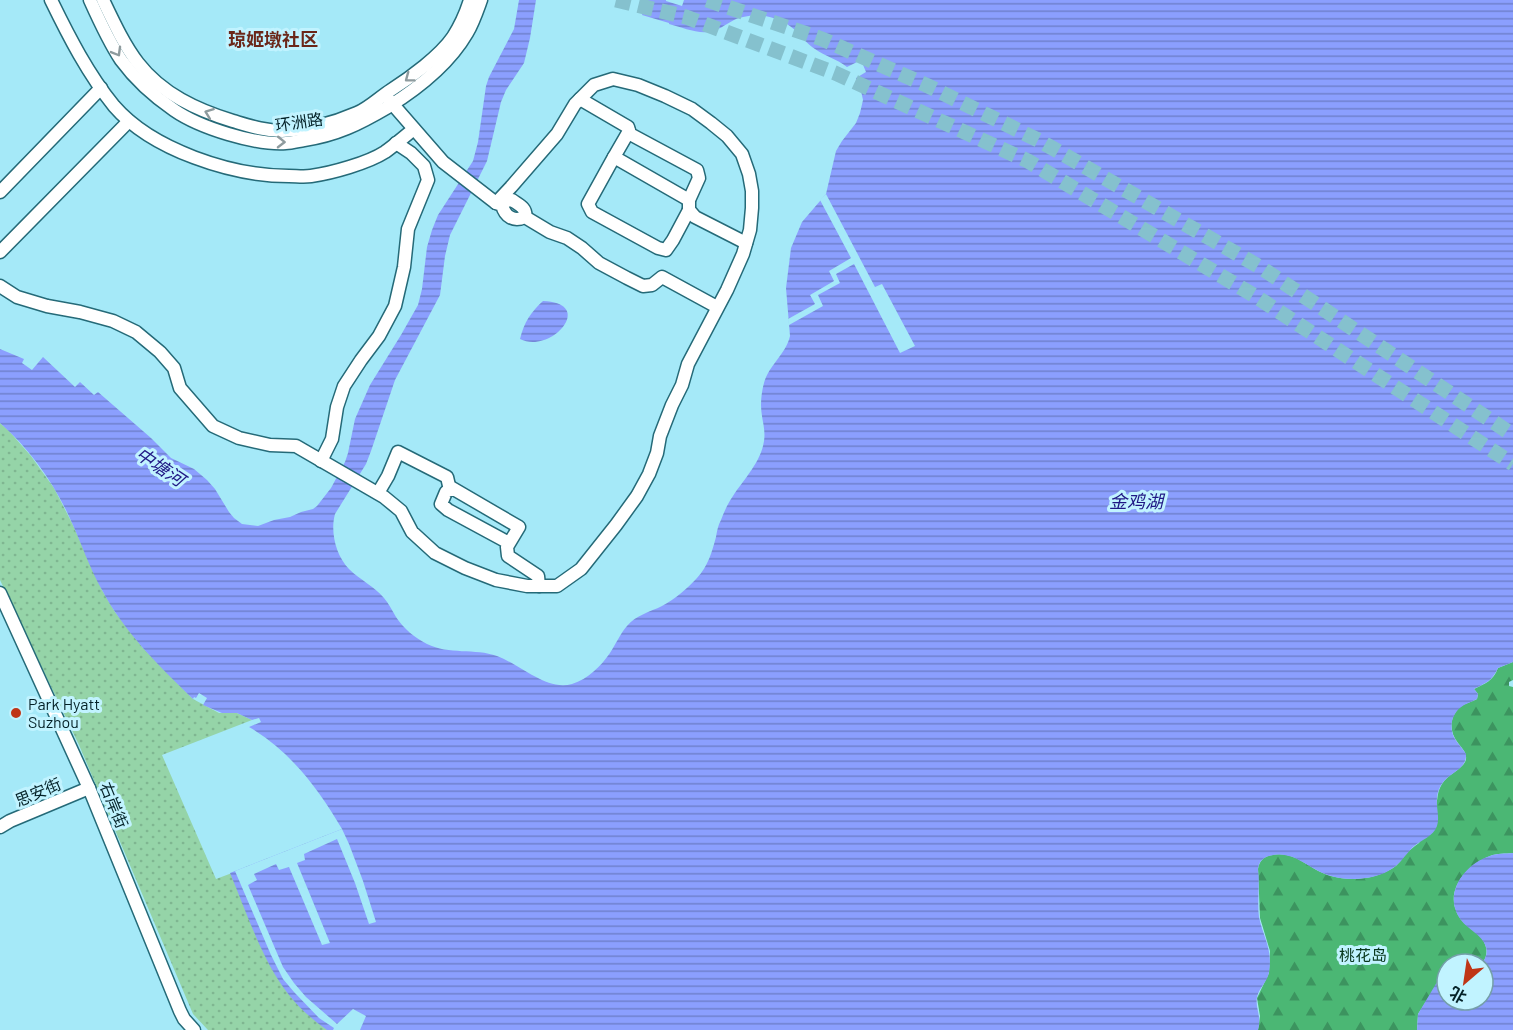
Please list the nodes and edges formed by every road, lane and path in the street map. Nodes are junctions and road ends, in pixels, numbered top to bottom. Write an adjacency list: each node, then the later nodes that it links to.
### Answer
1 (51, 0): 6 (street)
2 (90, 0): 7 (street, 环洲路, one-way to 7)
3 (103, 0): 7 (street, 环洲路, one-way to 3)
4 (470, 0): 7 (street, 环洲路, one-way to 7)
5 (481, 0): 7 (street, 环洲路)
6 (101, 88): 9 (street); 14 (street)
7 (388, 99): 10 (street)
8 (580, 99): 11 (street); 15 (street); 17 (street)
9 (129, 121): 12 (street); 18 (street)
10 (414, 129): 12 (street); 15 (street)
11 (629, 131): 13 (street); 16 (street)
12 (396, 143): 21 (street)
13 (614, 158): 16 (street); 16 (street)
14 (0, 192)
15 (499, 204): 20 (street)
16 (689, 205): 17 (street)
17 (746, 243): 20 (street)
18 (0, 252)
19 (0, 286): 21 (street)
20 (717, 307): 25 (street)
21 (321, 461): 23 (street)
22 (450, 490): 23 (street); 24 (street); 24 (street)
23 (378, 493): 25 (street)
24 (510, 543): 25 (street)
25 (539, 586)
26 (0, 593): 27 (street, 右岸街)
27 (89, 788): 28 (street, 思安街); 29 (street, 右岸街)
28 (0, 827)
29 (194, 1030)

